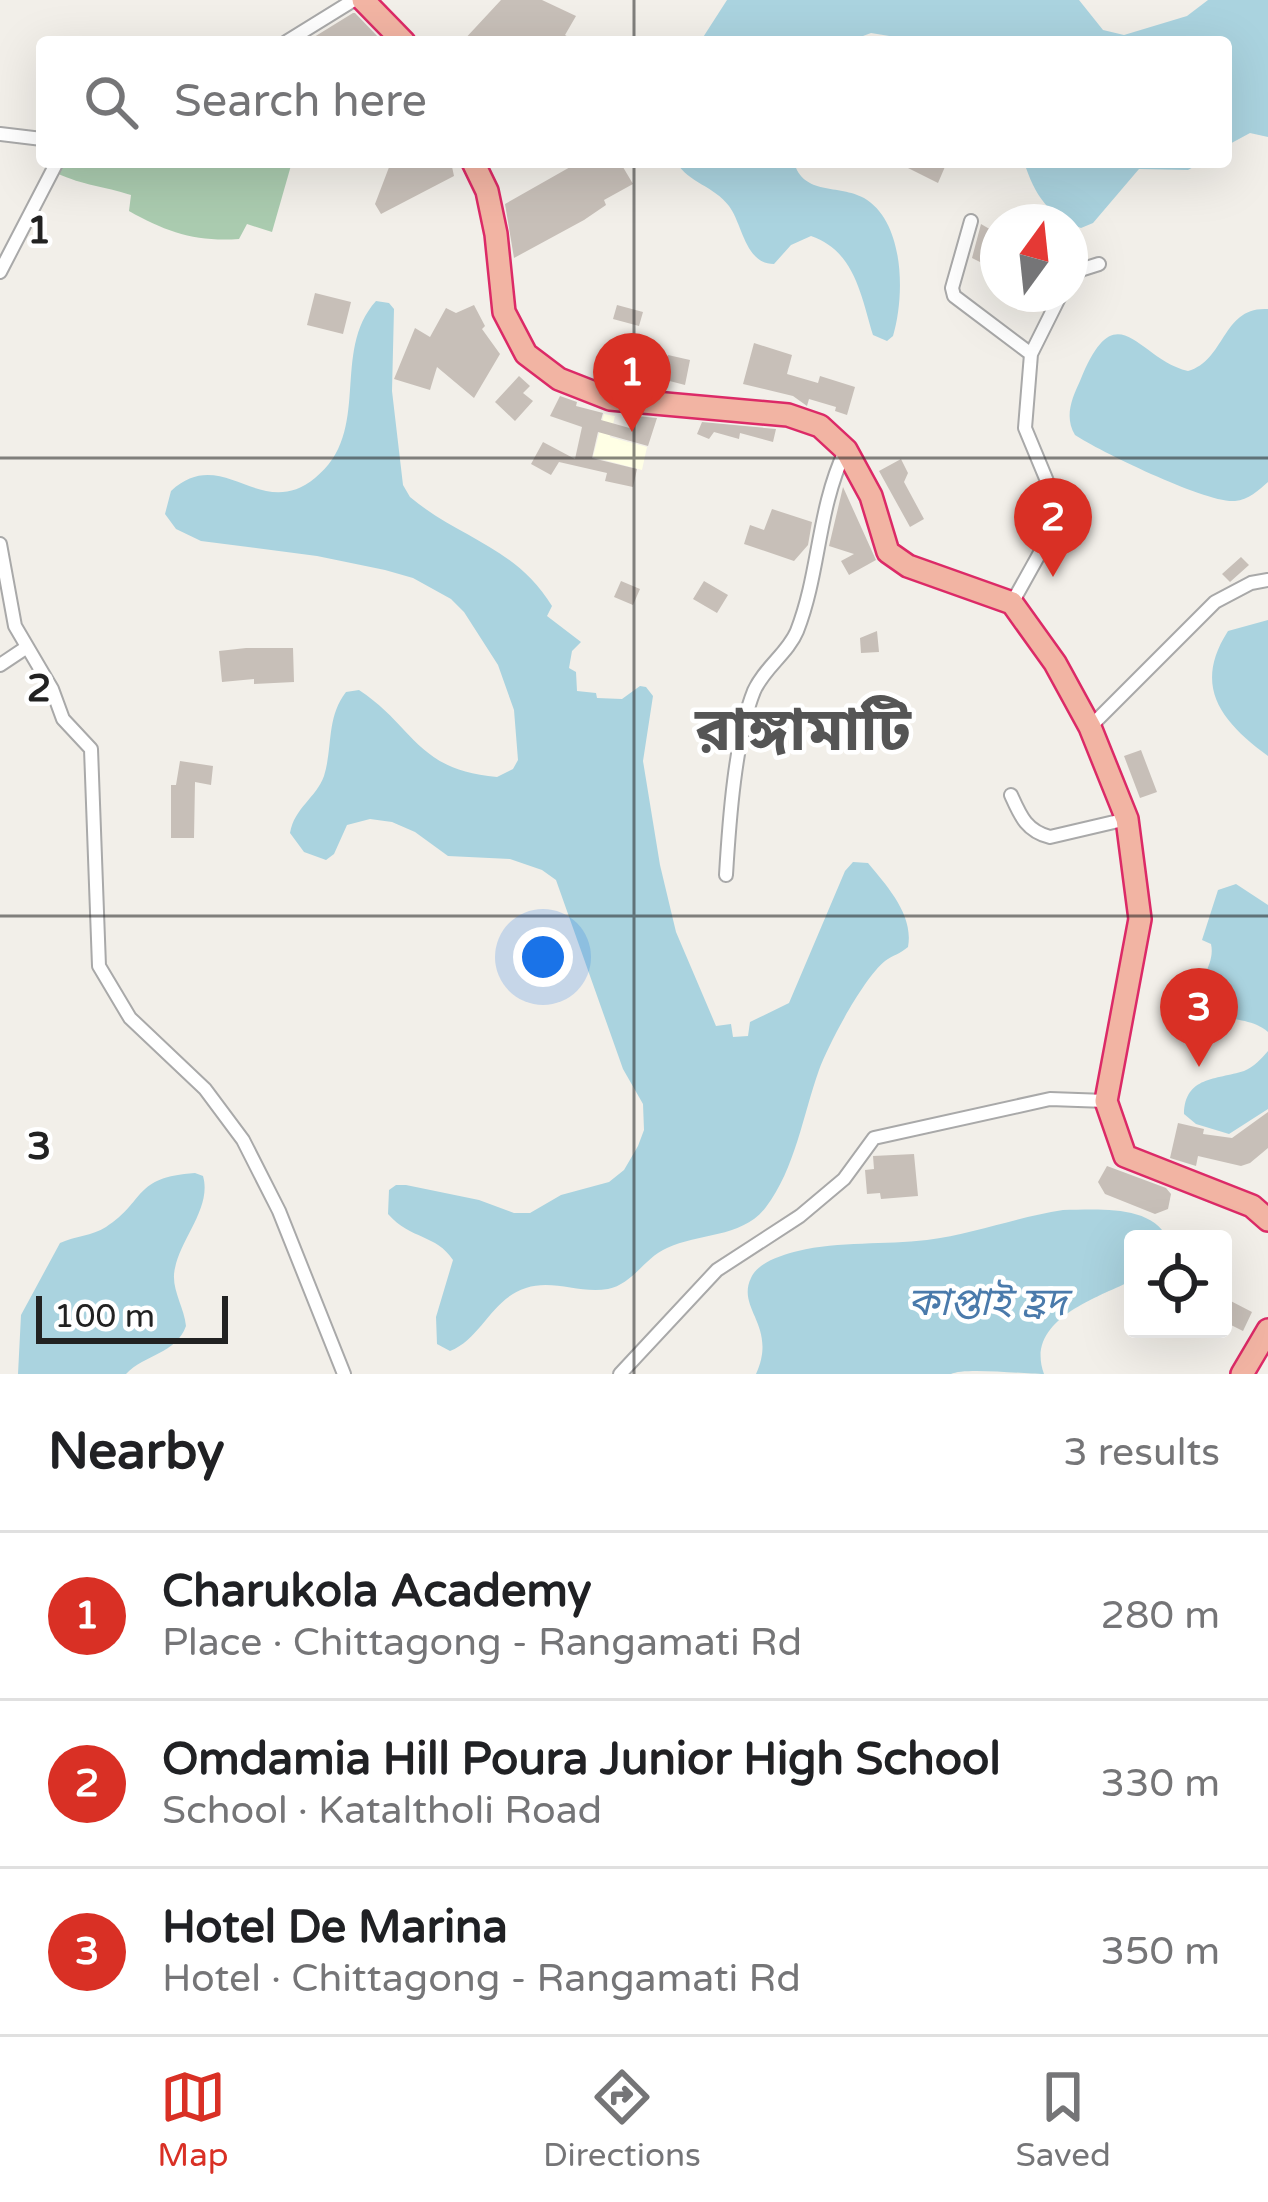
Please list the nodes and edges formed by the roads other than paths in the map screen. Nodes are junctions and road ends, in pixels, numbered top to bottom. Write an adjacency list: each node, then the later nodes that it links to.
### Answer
1 (358, 0): 2 (street); 3 (highway)
2 (296, 36)
3 (397, 36)
4 (0, 134): 5 (street)
5 (36, 139)
6 (54, 168): 11 (street)
7 (476, 168): 14 (highway)
8 (971, 221): 13 (street)
9 (1100, 264): 10 (street)
10 (1088, 268)
11 (0, 272)
12 (1052, 312): 13 (street)
13 (1031, 354): 17 (street)
14 (846, 450): 17 (highway); 23 (street)
15 (0, 544): 18 (street)
16 (1268, 580): 20 (street)
17 (1012, 603): 20 (highway)
18 (27, 647): 19 (street); 27 (street)
19 (0, 665)
20 (1090, 728): 22 (highway)
21 (1011, 794): 22 (street)
22 (1127, 820): 24 (highway)
23 (726, 875)
24 (1106, 1101): 25 (highway); 28 (street)
25 (1268, 1220)
26 (1268, 1330): 29 (highway)
27 (344, 1374)
28 (620, 1374)
29 (1242, 1374)

